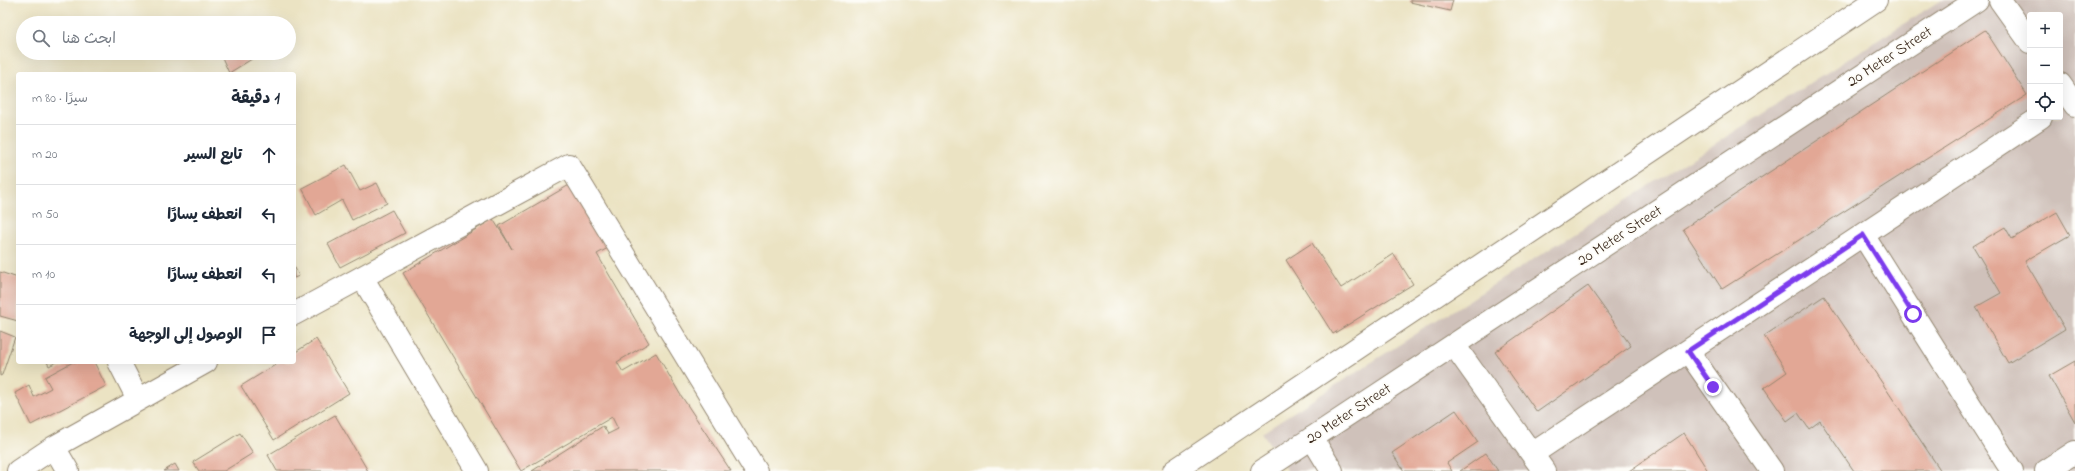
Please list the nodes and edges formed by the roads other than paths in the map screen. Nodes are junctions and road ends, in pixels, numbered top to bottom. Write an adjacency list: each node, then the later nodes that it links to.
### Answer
1 (1876, 0): 22 (street)
2 (1977, 0): 9 (street, 20 Meter Street)
3 (2000, 0): 4 (street)
4 (2027, 38)
5 (2036, 120): 6 (street)
6 (1863, 235): 10 (street); 26 (street)
7 (362, 277): 8 (street); 20 (street); 21 (street)
8 (296, 313)
9 (1454, 345): 14 (street, 20 Meter Street); 17 (street)
10 (1688, 351): 17 (street); 25 (street)
11 (120, 364): 13 (street)
12 (202, 364): 13 (street)
13 (138, 400): 15 (street)
14 (1312, 438): 23 (street, 20 Meter Street); 24 (street)
15 (54, 447): 18 (street); 19 (street)
16 (2075, 452): 27 (street)
17 (1538, 462)
18 (18, 471)
19 (68, 471)
20 (476, 471)
21 (756, 471)
22 (1174, 471)
23 (1262, 471)
24 (1332, 471)
25 (1772, 471)
26 (2012, 471)
27 (2046, 471)

